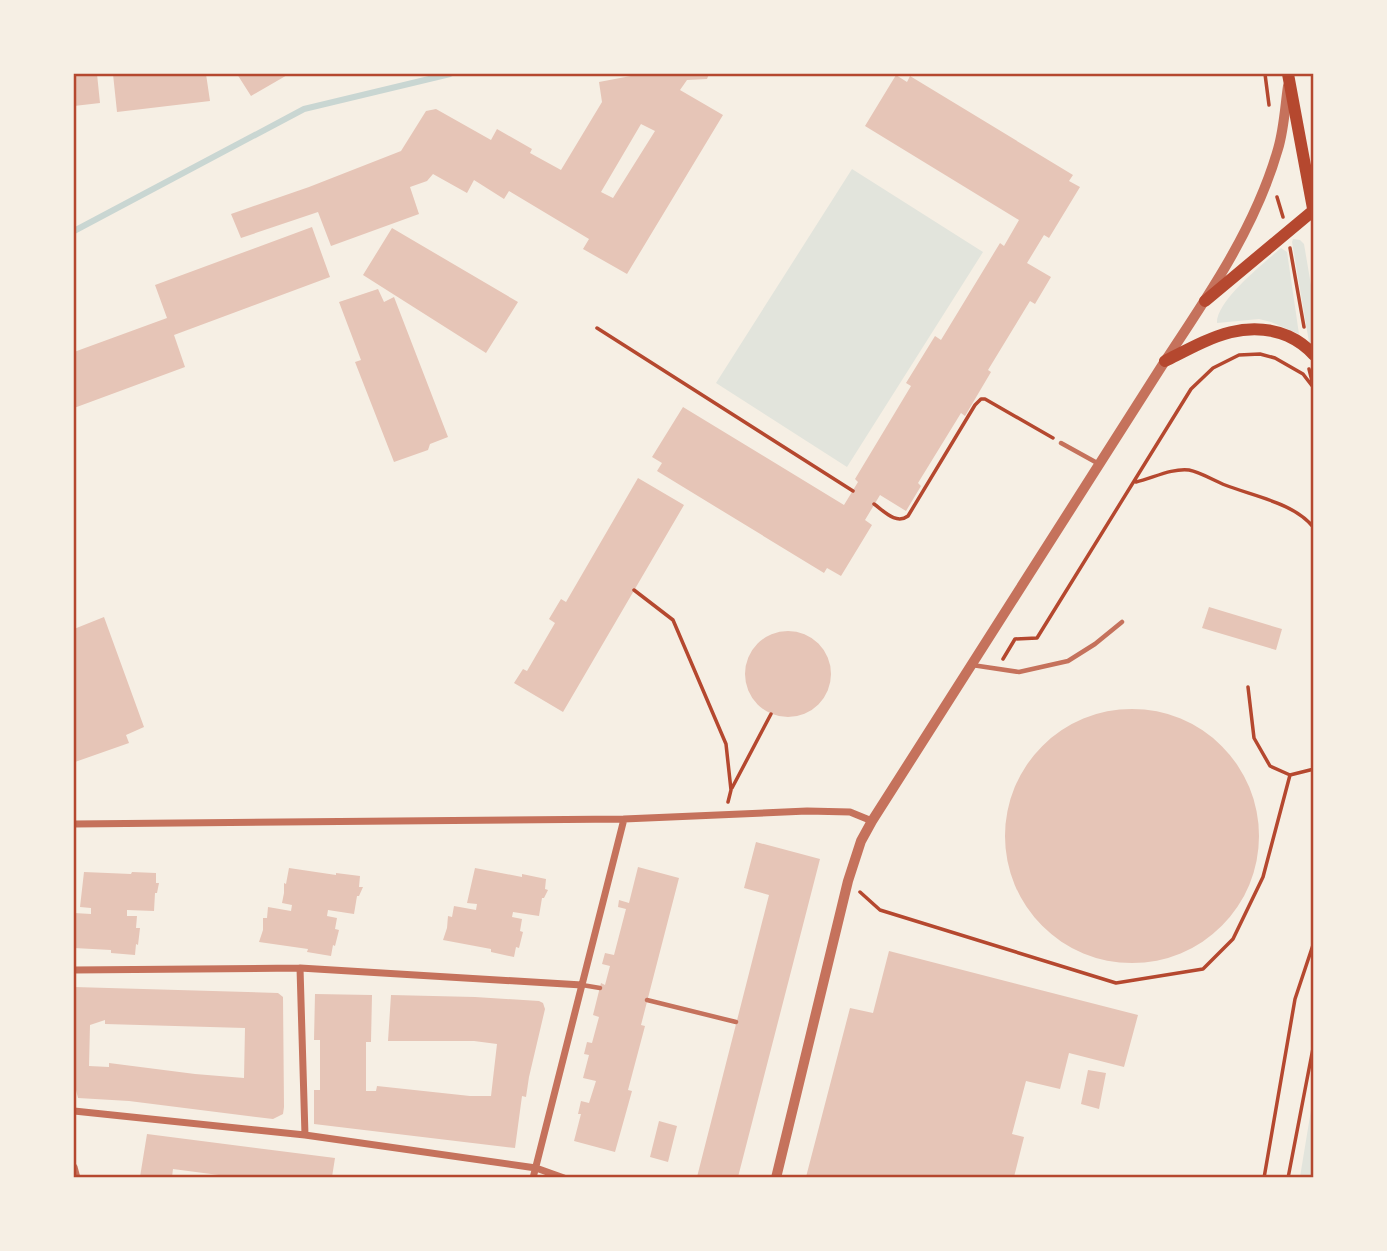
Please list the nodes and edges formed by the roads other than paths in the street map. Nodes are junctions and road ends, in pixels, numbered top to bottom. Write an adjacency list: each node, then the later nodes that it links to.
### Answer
1 (1289, 77): 2 (main road); 3 (street)
2 (1313, 212): 3 (main road)
3 (1205, 302): 5 (street)
4 (1310, 351): 5 (main road)
5 (1165, 361): 7 (street)
6 (1061, 443): 7 (lane)
7 (1100, 464): 9 (street)
8 (1122, 622): 9 (lane)
9 (971, 665): 11 (street)
10 (624, 819): 11 (street); 12 (street); 15 (street)
11 (872, 821): 26 (street)
12 (74, 824)
13 (300, 968): 14 (street); 15 (street); 20 (street)
14 (74, 970)
15 (582, 985): 16 (lane); 22 (street)
16 (600, 988)
17 (647, 1000): 18 (lane)
18 (736, 1022)
19 (74, 1111): 20 (street)
20 (305, 1135): 22 (street)
21 (74, 1167): 23 (street)
22 (536, 1168): 24 (street); 25 (street)
23 (78, 1178)
24 (533, 1178)
25 (564, 1178)
26 (776, 1178)

